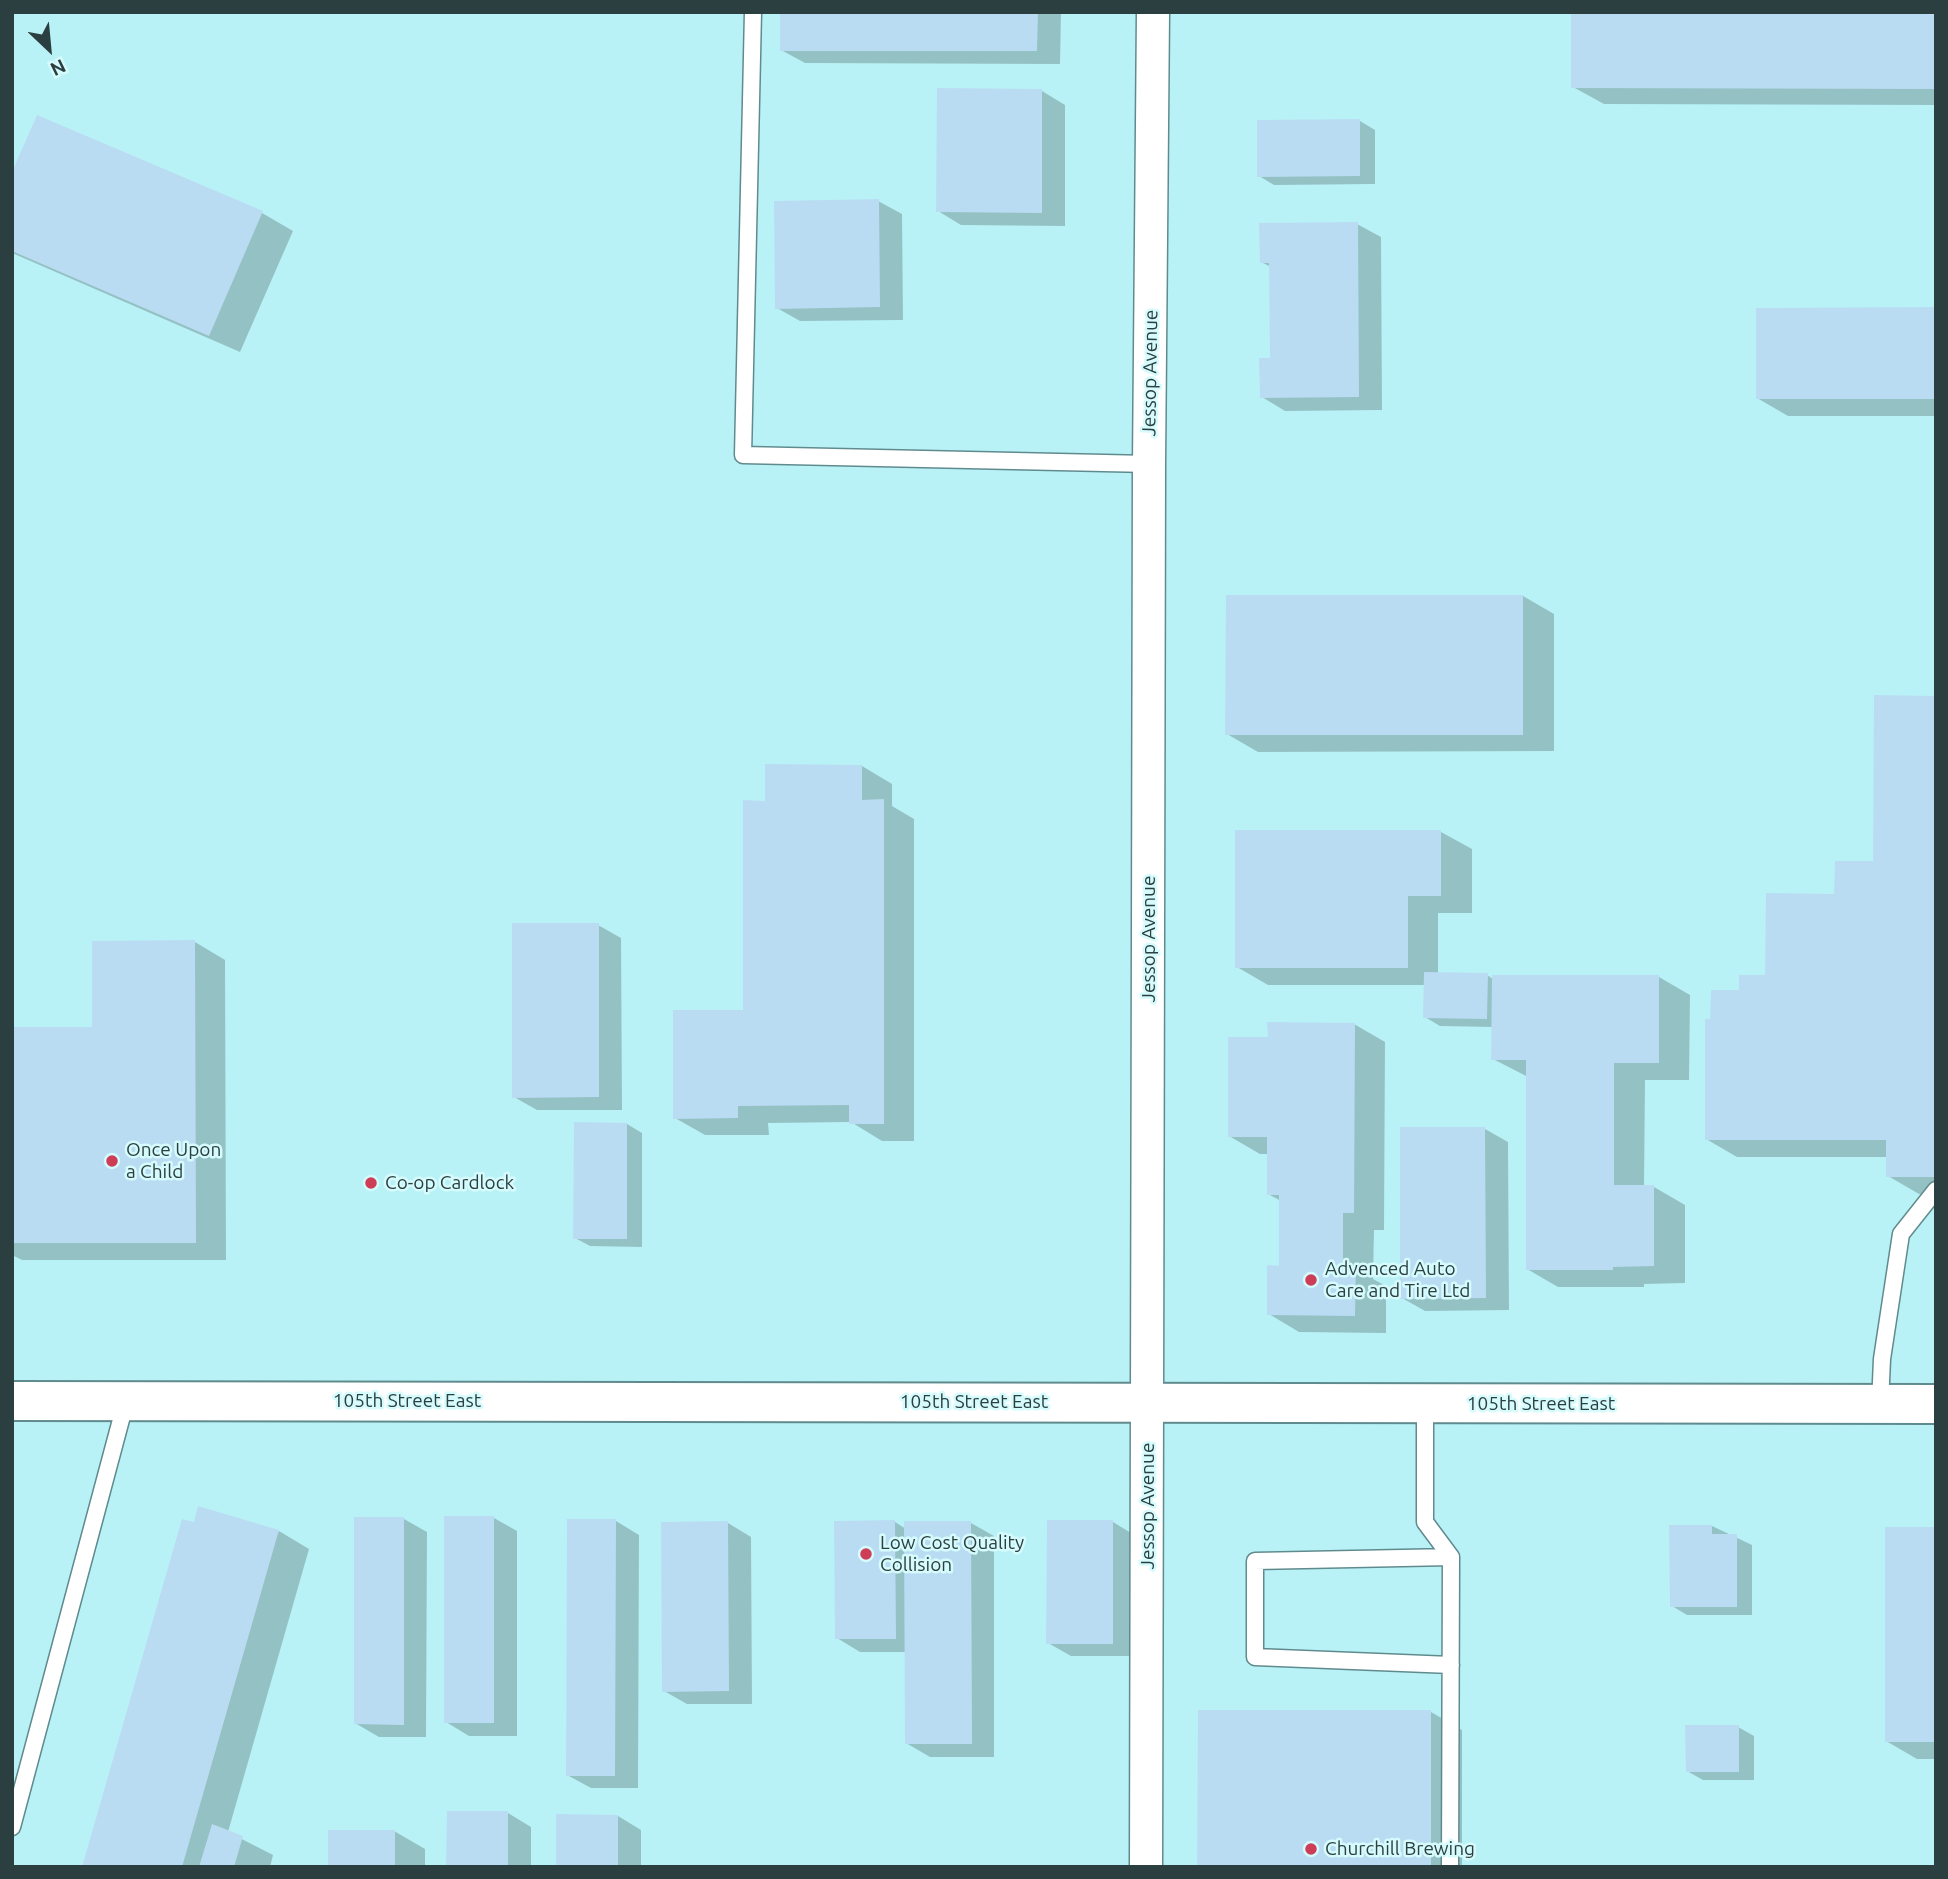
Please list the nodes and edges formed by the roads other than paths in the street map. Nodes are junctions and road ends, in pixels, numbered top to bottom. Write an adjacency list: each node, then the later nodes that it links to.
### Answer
1 (753, 12): 3 (lane)
2 (1153, 12): 3 (street, Jessop Avenue)
3 (1149, 464): 7 (street, Jessop Avenue)
4 (1936, 1190): 9 (lane)
5 (12, 1401): 6 (street, 105th Street East)
6 (125, 1401): 7 (street, 105th Street East); 13 (lane)
7 (1148, 1403): 8 (street, 105th Street East); 14 (street, Jessop Avenue)
8 (1425, 1403): 9 (street, 105th Street East); 11 (lane)
9 (1880, 1404): 10 (street, 105th Street East)
10 (1936, 1404)
11 (1451, 1557): 12 (lane); 12 (lane)
12 (1451, 1665): 15 (lane)
13 (12, 1827)
14 (1146, 1867)
15 (1450, 1867)

